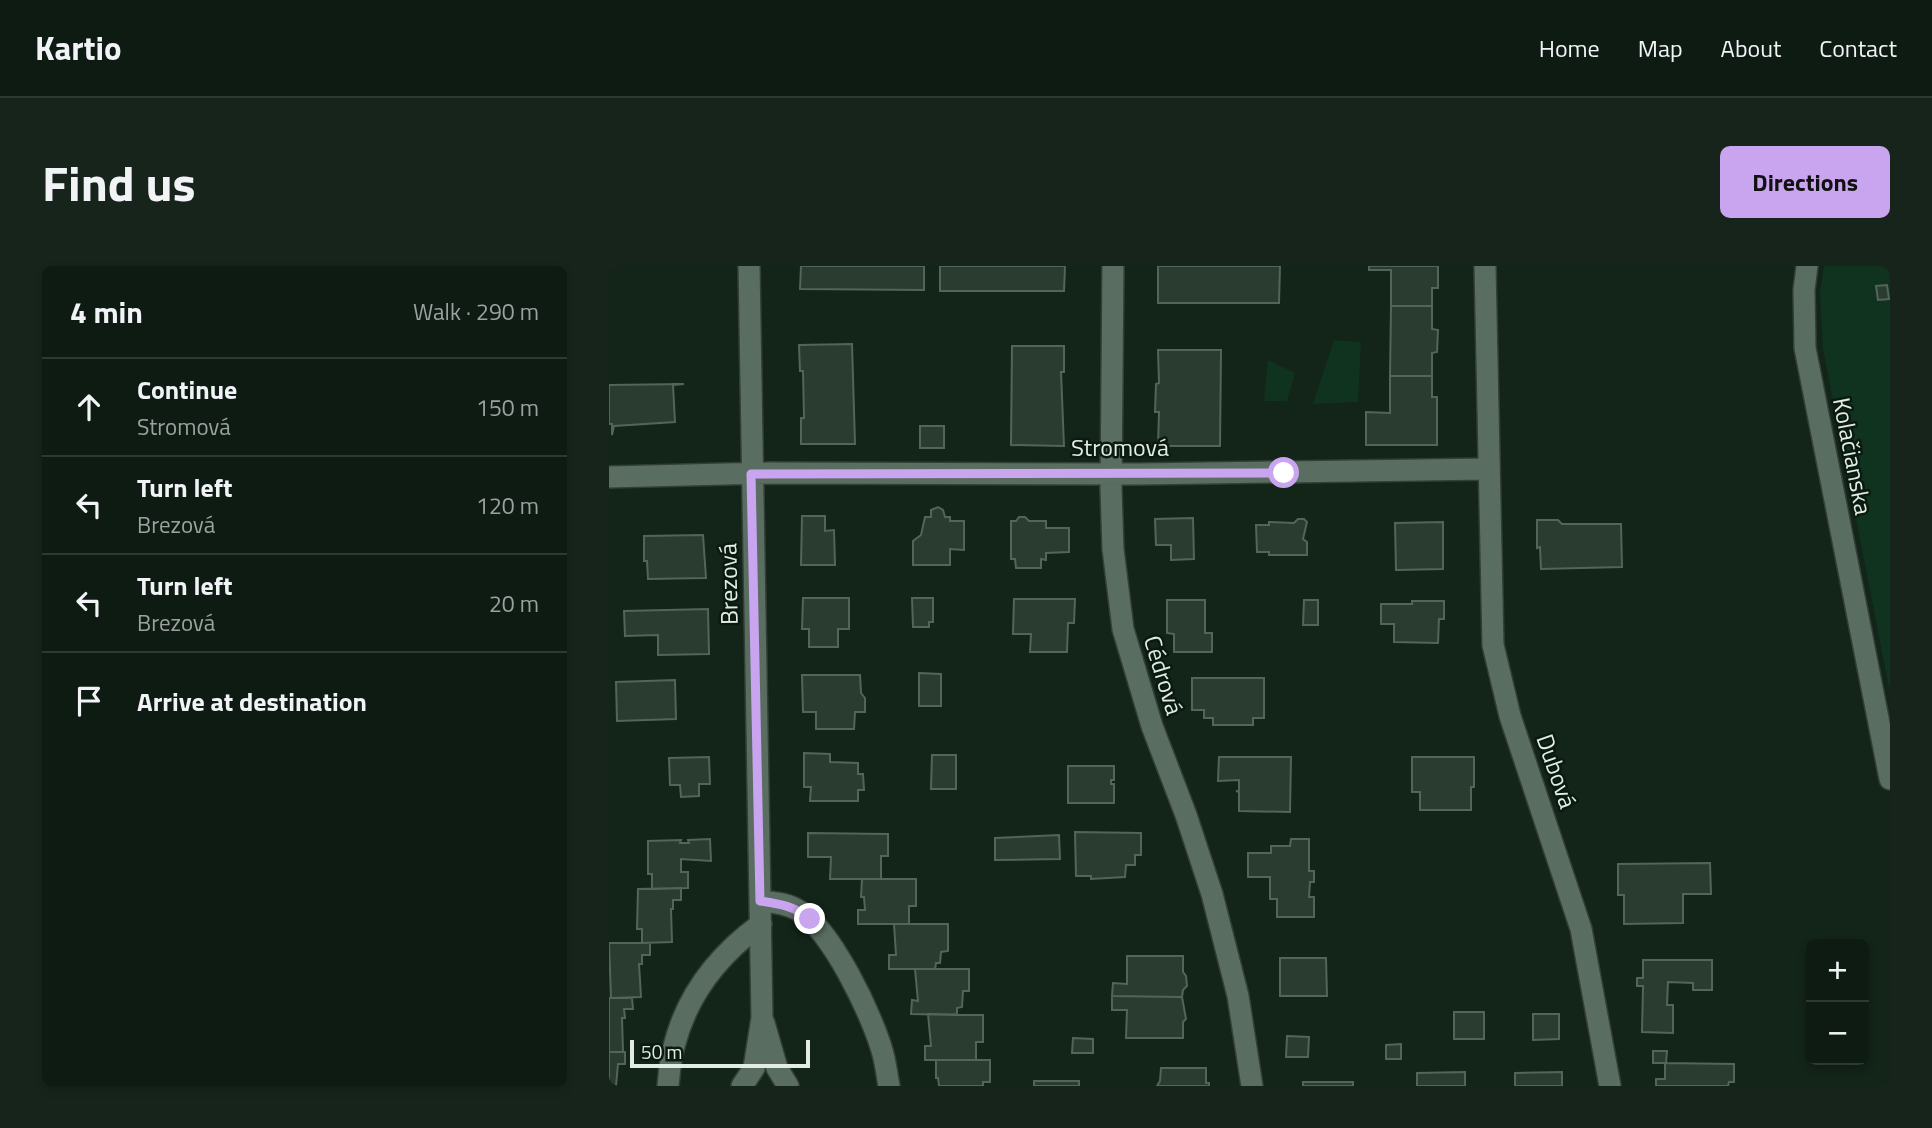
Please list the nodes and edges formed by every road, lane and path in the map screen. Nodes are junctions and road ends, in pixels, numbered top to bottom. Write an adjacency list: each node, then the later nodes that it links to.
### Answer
1 (750, 266): 7 (street, Brezová)
2 (1113, 266): 6 (street, Cédrová)
3 (1485, 266): 5 (street, Dubová)
4 (1807, 266): 9 (street, Kolačianska)
5 (1488, 469): 6 (street, Stromová); 18 (street, Dubová)
6 (1111, 473): 7 (street, Stromová); 17 (street, Cédrová)
7 (751, 474): 8 (street, Stromová); 10 (street, Brezová)
8 (609, 477)
9 (1890, 779)
10 (760, 901): 11 (street, Brezová); 16 (street)
11 (761, 924): 12 (street, Brezová); 13 (street)
12 (762, 1018): 14 (street, Brezová); 15 (street, Brezová)
13 (668, 1086)
14 (742, 1086)
15 (788, 1086)
16 (889, 1086)
17 (1252, 1086)
18 (1610, 1086)

